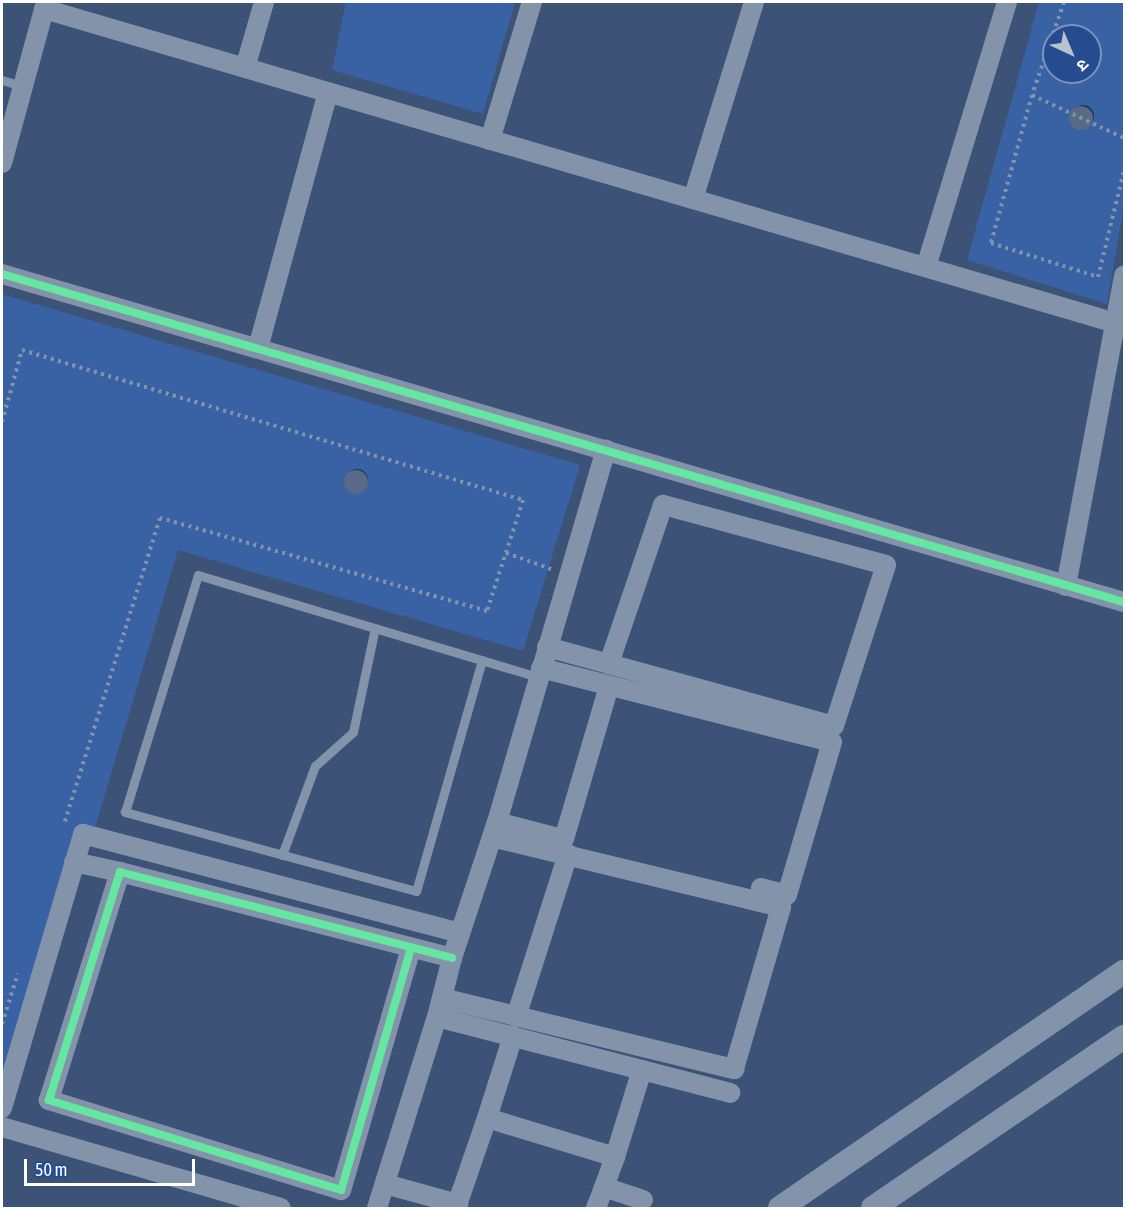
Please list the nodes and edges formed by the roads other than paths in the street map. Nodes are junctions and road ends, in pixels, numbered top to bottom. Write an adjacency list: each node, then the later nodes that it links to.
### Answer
1 (264, 2): 6 (street)
2 (532, 2): 10 (street)
3 (754, 2): 12 (street)
4 (1007, 2): 13 (street)
5 (45, 5): 6 (street); 8 (street)
6 (245, 68): 9 (street)
7 (2, 80): 8 (lane)
8 (22, 86): 11 (street)
9 (328, 92): 10 (street); 17 (street)
10 (490, 140): 12 (street)
11 (2, 163)
12 (693, 199): 13 (street)
13 (926, 267): 16 (street)
14 (2, 274): 17 (street)
15 (1125, 275): 16 (street)
16 (1116, 323): 19 (street)
17 (258, 348): 18 (street)
18 (606, 450): 19 (street); 22 (street)
19 (1066, 586): 20 (street)
20 (1125, 602)
21 (375, 628): 23 (lane); 29 (lane); 29 (lane)
22 (547, 647): 24 (street); 25 (street)
23 (482, 660): 25 (lane); 29 (lane)
24 (609, 664): 24 (street)
25 (540, 673): 26 (street); 27 (street)
26 (609, 686): 28 (street); 28 (street)
27 (495, 829): 28 (street); 32 (street)
28 (564, 848): 37 (street); 37 (street)
29 (282, 855)
30 (74, 862): 31 (street); 32 (street); 41 (street)
31 (120, 872): 33 (street); 33 (street)
32 (460, 933): 34 (street)
33 (411, 948): 34 (street)
34 (452, 958): 36 (street)
35 (1125, 972): 52 (street)
36 (440, 1007): 37 (street); 45 (street)
37 (511, 1022): 39 (street); 42 (street)
38 (1125, 1037): 53 (street)
39 (642, 1070): 40 (street); 44 (street)
40 (730, 1093)
41 (2, 1108)
42 (487, 1118): 44 (street); 48 (street)
43 (2, 1127): 49 (street)
44 (615, 1157): 46 (street)
45 (385, 1184): 48 (street); 50 (street)
46 (604, 1187): 47 (street); 51 (street)
47 (644, 1200)
48 (457, 1206)
49 (280, 1209)
50 (377, 1209)
51 (596, 1209)
52 (780, 1209)
53 (873, 1209)

